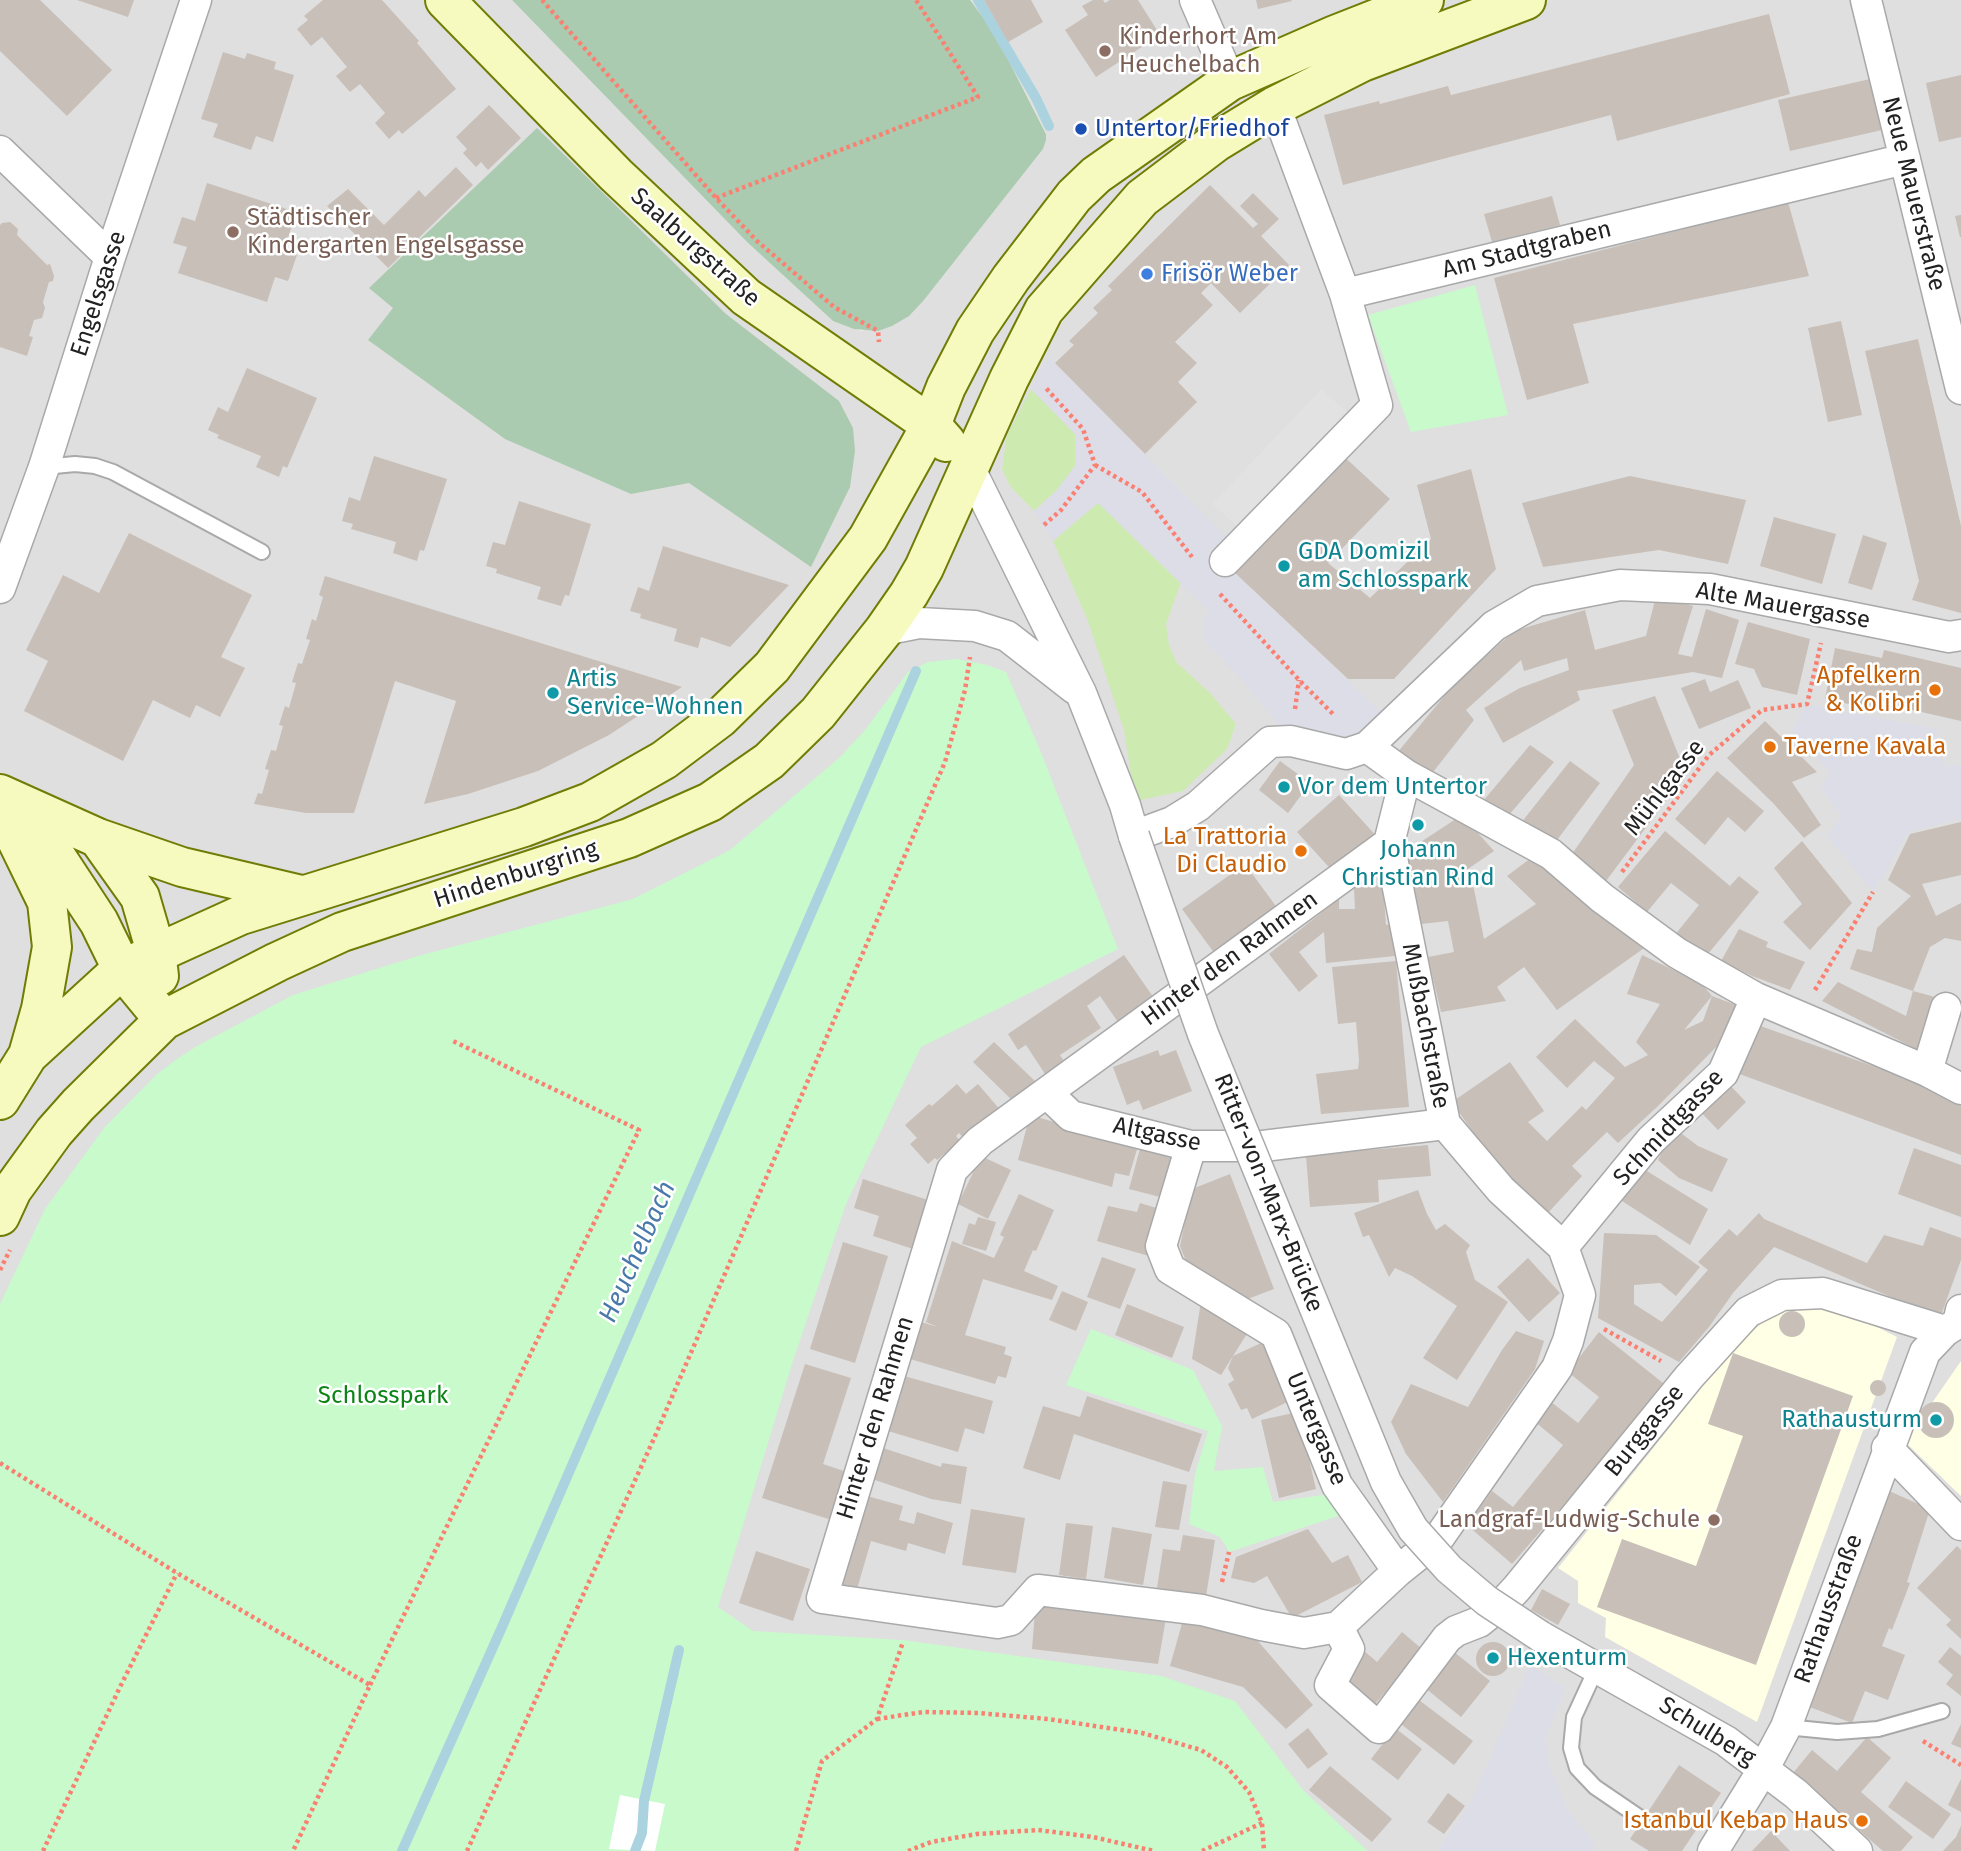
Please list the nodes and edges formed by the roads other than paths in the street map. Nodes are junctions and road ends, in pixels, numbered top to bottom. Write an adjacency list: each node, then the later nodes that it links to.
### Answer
1 (196, 0): 11 (street, Engelsgasse)
2 (445, 0): 14 (street, Saalburgstraße)
3 (1195, 0): 7 (street)
4 (1424, 0): 7 (street, Hindenburgring)
5 (1526, 0): 8 (street, Hindenburgring)
6 (1866, 0): 10 (street, Neue Mauerstraße)
7 (1230, 81): 14 (street, Hindenburgring)
8 (1275, 106): 12 (street); 16 (street, Hindenburgring)
9 (0, 151): 11 (street)
10 (1905, 159): 12 (street, Am Stadtgraben); 13 (street, Neue Mauerstraße)
11 (110, 257): 15 (street, Engelsgasse)
12 (1345, 294): 18 (street)
13 (1961, 389)
14 (931, 425): 16 (street, Saalburgstraße); 29 (street, Hindenburgring)
15 (44, 467): 17 (lane); 19 (street, Engelsgasse)
16 (969, 467): 20 (street, Hindenburgring); 22 (street, Ritter-von-Marx-Brücke)
17 (262, 552)
18 (1213, 572)
19 (0, 588)
20 (884, 630): 22 (street); 34 (street, Hindenburgring)
21 (1961, 635): 23 (street, Alte Mauergasse)
22 (1081, 693): 26 (street, Ritter-von-Marx-Brücke)
23 (1367, 747): 24 (street); 26 (street)
24 (1406, 775): 28 (street, Mußbachstraße); 32 (street)
25 (2, 809): 27 (street); 31 (street); 35 (street)
26 (1134, 836): 51 (street, Ritter-von-Marx-Brücke, bridge)
27 (98, 838): 29 (street); 30 (street)
28 (1389, 843): 38 (street, Hinter den Rahmen); 40 (street, Mußbachstraße)
29 (301, 895): 30 (street, Hindenburgring)
30 (156, 952): 31 (street, Hindenburgring); 34 (street)
31 (122, 969): 34 (street); 35 (street, Hindenburgring)
32 (1756, 998): 36 (street); 43 (street, Schmidtgasse)
33 (1946, 1008): 36 (street)
34 (164, 1020): 42 (street, Hindenburgring)
35 (28, 1055): 39 (street, Hindenburgring)
36 (1927, 1071): 37 (street)
37 (1961, 1089)
38 (1047, 1093): 41 (street, Altgasse); 50 (street, Hinter den Rahmen)
39 (0, 1100)
40 (1444, 1124): 41 (street, Altgasse); 43 (street, Mußbachstraße)
41 (1191, 1146): 48 (street, Untergasse)
42 (0, 1216)
43 (1563, 1247): 47 (street, Mußbachstraße)
44 (1953, 1321): 45 (street, Rathausstraße); 49 (street, Burggasse)
45 (1887, 1448): 46 (street); 54 (street, Rathausstraße)
46 (1961, 1525)
47 (1438, 1539): 48 (street); 49 (street)
48 (1398, 1571): 50 (street)
49 (1504, 1602): 50 (street, Burggasse)
50 (1338, 1627)
51 (1540, 1636): 52 (street, Schulberg)
52 (1597, 1667): 55 (street, Schulberg); 56 (lane)
53 (1942, 1711): 54 (lane, Schulberg)
54 (1786, 1727): 55 (street, Rathausstraße)
55 (1764, 1768): 57 (street, Rathausstraße); 58 (street, Schulberg)
56 (1639, 1818)
57 (1713, 1851)
58 (1857, 1851)

